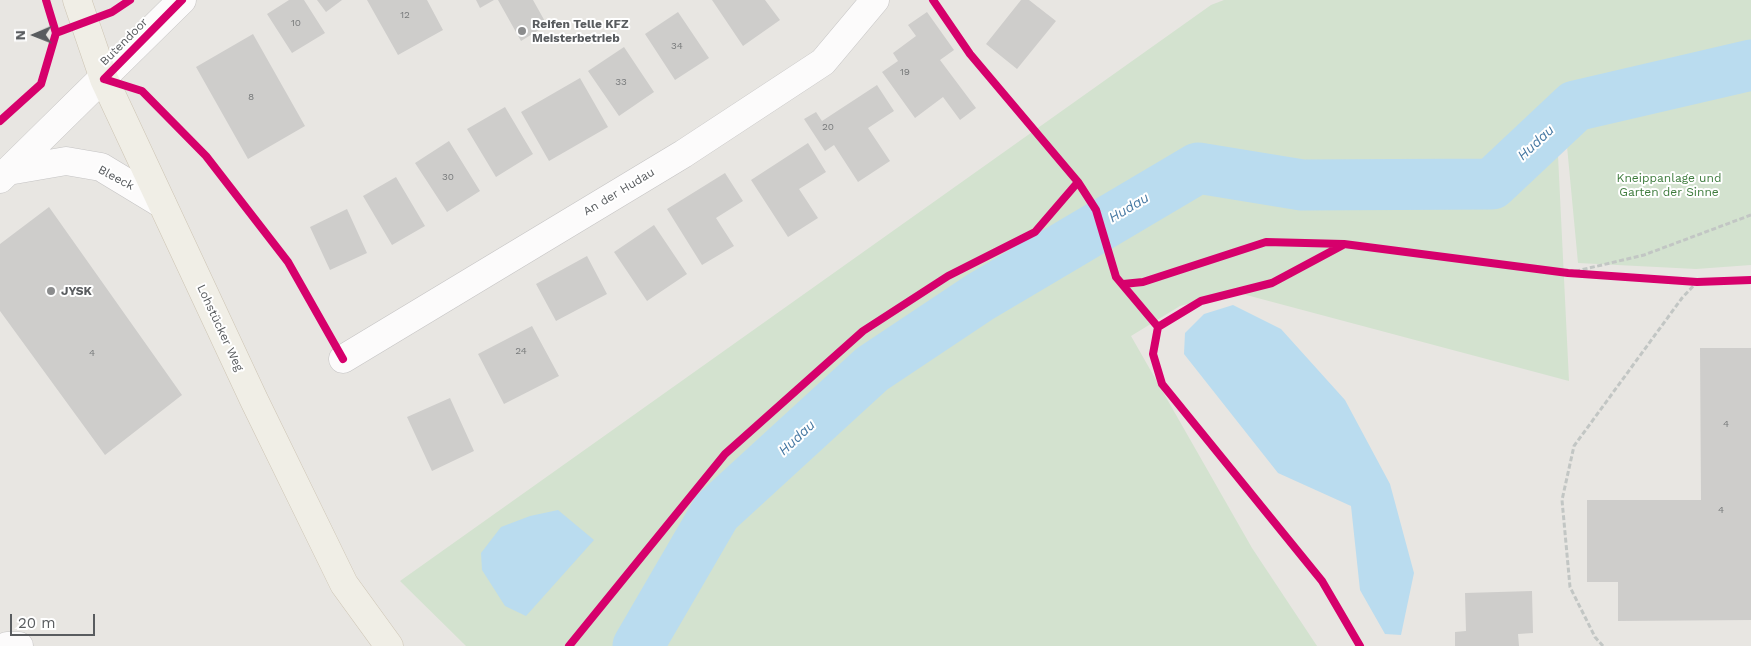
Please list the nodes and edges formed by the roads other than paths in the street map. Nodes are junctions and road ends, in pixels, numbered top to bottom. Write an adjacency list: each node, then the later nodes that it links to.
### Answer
1 (77, 0): 4 (main road, Lohstücker Weg)
2 (182, 0): 4 (street, Butendoor)
3 (875, 0): 7 (street, An der Hudau)
4 (104, 79): 5 (street, Bleeck); 6 (main road, Lohstücker Weg)
5 (4, 175): 6 (street, Bleeck)
6 (162, 204): 8 (main road, Lohstücker Weg)
7 (343, 359)
8 (386, 645)
9 (7, 646): 10 (street)
10 (13, 646): 11 (street)
11 (19, 646)

